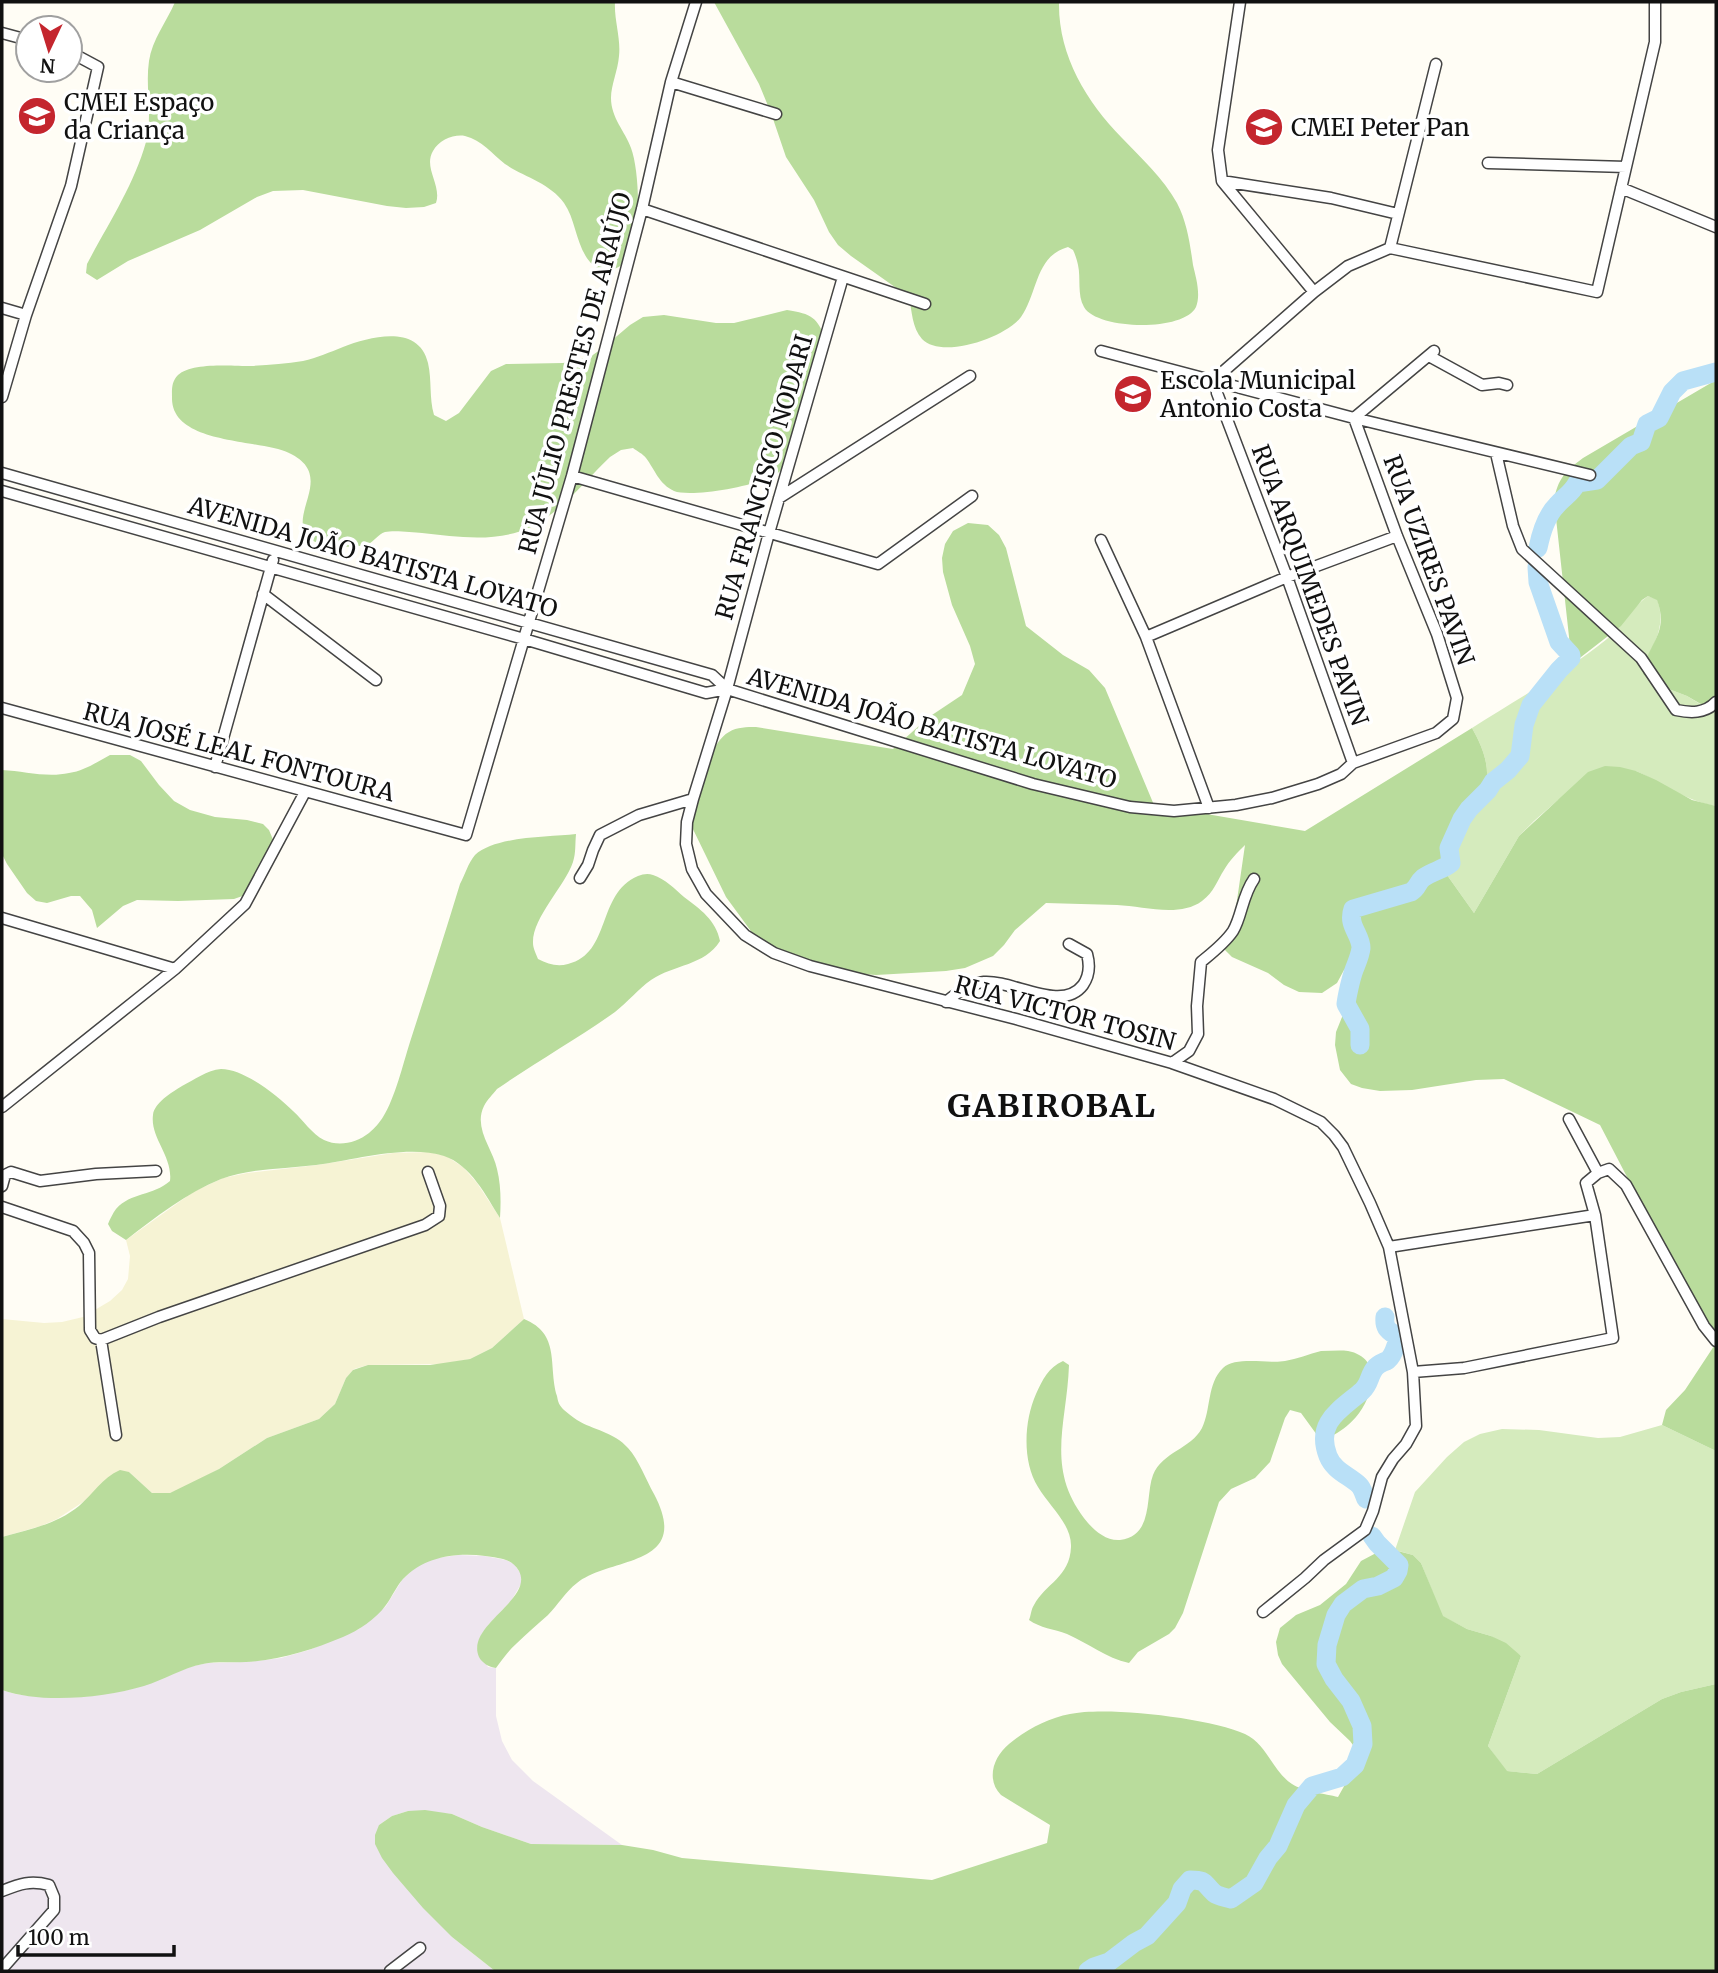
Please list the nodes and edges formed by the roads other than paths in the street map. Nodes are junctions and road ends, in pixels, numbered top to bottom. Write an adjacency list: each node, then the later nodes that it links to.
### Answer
1 (696, 2): 6 (street, RUA JÚLIO PRESTES DE ARAÚJO)
2 (1240, 2): 10 (street)
3 (1655, 2): 9 (street)
4 (84, 60): 20 (street)
5 (1436, 64): 13 (street)
6 (671, 82): 7 (street); 12 (street, RUA JÚLIO PRESTES DE ARAÚJO)
7 (776, 114)
8 (1488, 163): 9 (street)
9 (1626, 167): 11 (street)
10 (1222, 181): 13 (street); 17 (street)
11 (1621, 188): 14 (street); 15 (street)
12 (642, 209): 16 (street); 30 (street, RUA JÚLIO PRESTES DE ARAÚJO)
13 (1398, 214): 15 (street)
14 (1716, 228)
15 (1390, 248): 17 (street)
16 (843, 278): 18 (street); 33 (street, RUA FRANCISCO NODARI)
17 (1314, 292): 23 (street)
18 (925, 304)
19 (2, 308): 20 (street)
20 (26, 315): 25 (street)
21 (1101, 351): 23 (street)
22 (970, 376): 33 (street)
23 (1216, 381): 26 (street); 39 (street, RUA ARQUIMEDES PAVIN)
24 (1507, 385): 26 (street)
25 (2, 397)
26 (1354, 418): 27 (street); 35 (street, RUA UZIRES PAVIN)
27 (1496, 453): 29 (street); 46 (street)
28 (2, 473): 37 (street, AVENIDA JOÃO BATISTA LOVATO)
29 (1590, 475)
30 (572, 476): 34 (street); 41 (street, RUA JÚLIO PRESTES DE ARAÚJO)
31 (2, 491): 38 (street, AVENIDA JOÃO BATISTA LOVATO)
32 (972, 496): 34 (street)
33 (779, 498): 34 (street, RUA FRANCISCO NODARI)
34 (769, 533): 45 (street, RUA FRANCISCO NODARI)
35 (1397, 536): 39 (street); 48 (street, RUA UZIRES PAVIN)
36 (1101, 540): 42 (street)
37 (276, 551): 38 (street); 41 (street, AVENIDA JOÃO BATISTA LOVATO)
38 (271, 567): 40 (street); 43 (street, AVENIDA JOÃO BATISTA LOVATO)
39 (1287, 577): 42 (street); 49 (street, RUA ARQUIMEDES PAVIN)
40 (263, 594): 44 (street); 50 (street)
41 (528, 623): 43 (street, RUA JÚLIO PRESTES DE ARAÚJO); 45 (street, AVENIDA JOÃO BATISTA LOVATO)
42 (1146, 637): 53 (street)
43 (524, 639): 45 (street, AVENIDA JOÃO BATISTA LOVATO); 54 (street, RUA JÚLIO PRESTES DE ARAÚJO)
44 (376, 680)
45 (727, 689): 52 (street, RUA VICTOR TOSIN); 53 (street, AVENIDA JOÃO BATISTA LOVATO)
46 (1716, 702)
47 (2, 708): 50 (street, RUA JOSÉ LEAL FONTOURA)
48 (1453, 719): 49 (street, AVENIDA JOÃO BATISTA LOVATO)
49 (1353, 763): 53 (street, AVENIDA JOÃO BATISTA LOVATO)
50 (215, 767): 51 (street, RUA JOSÉ LEAL FONTOURA)
51 (305, 792): 54 (street, RUA JOSÉ LEAL FONTOURA); 59 (street)
52 (693, 799): 55 (street); 60 (street, RUA VICTOR TOSIN)
53 (1209, 808)
54 (466, 835)
55 (580, 878)
56 (1254, 879): 61 (street)
57 (2, 918): 59 (street)
58 (1069, 944): 60 (street)
59 (175, 969): 62 (street)
60 (946, 1002): 61 (street, RUA VICTOR TOSIN)
61 (1172, 1063): 70 (street, RUA VICTOR TOSIN)
62 (2, 1107)
63 (1569, 1119): 66 (street)
64 (156, 1171): 67 (street)
65 (428, 1172): 71 (street)
66 (1598, 1173): 69 (street); 72 (street)
67 (2, 1186)
68 (2, 1207): 71 (street)
69 (1595, 1215): 70 (street); 73 (street)
70 (1389, 1247): 73 (street, RUA VICTOR TOSIN)
71 (101, 1340): 74 (street)
72 (1716, 1341)
73 (1413, 1372): 75 (street, RUA VICTOR TOSIN)
74 (116, 1435)
75 (1263, 1612)
76 (2, 1891): 78 (street)
77 (420, 1948): 79 (street)
78 (2, 1969)
79 (390, 1971)

